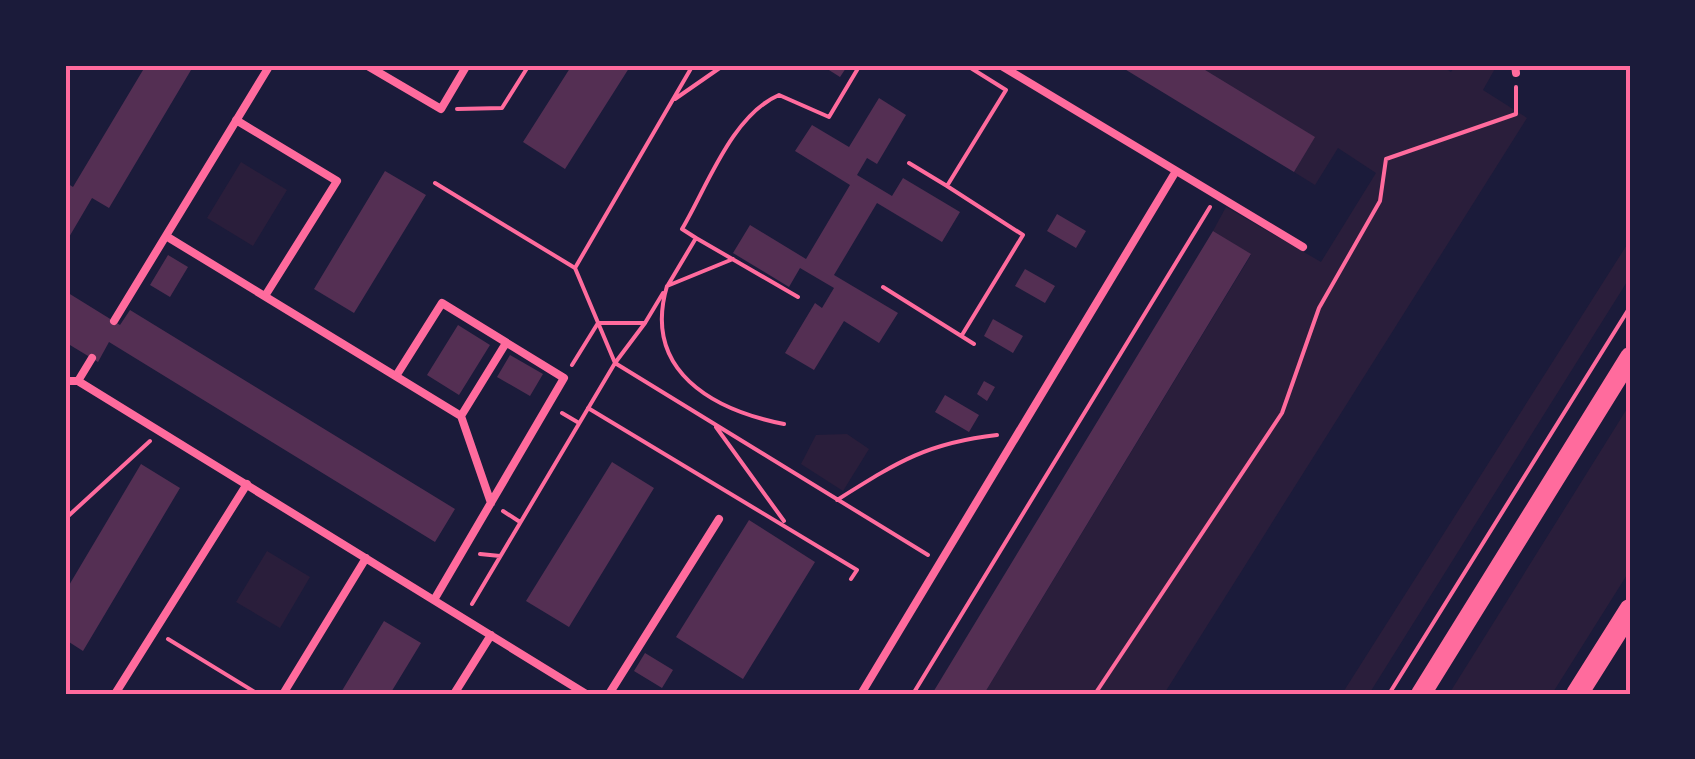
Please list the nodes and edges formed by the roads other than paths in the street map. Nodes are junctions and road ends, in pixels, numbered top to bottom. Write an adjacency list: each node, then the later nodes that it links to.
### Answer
1 (270, 65): 5 (lane)
2 (366, 65): 3 (lane)
3 (467, 65)
4 (1000, 65): 6 (lane)
5 (236, 120): 7 (lane); 9 (lane)
6 (1176, 171): 8 (lane); 30 (lane)
7 (166, 236): 9 (lane); 10 (lane)
8 (1302, 248)
9 (266, 296): 14 (lane)
10 (114, 321)
11 (506, 343): 14 (lane); 17 (lane); 19 (lane)
12 (1630, 357): 31 (main road)
13 (92, 358): 16 (lane)
14 (396, 376): 17 (lane)
15 (65, 381): 16 (lane)
16 (78, 381): 18 (lane)
17 (461, 416): 19 (lane)
18 (246, 484): 21 (lane); 25 (lane)
19 (491, 503): 22 (lane)
20 (719, 518): 29 (lane)
21 (366, 558): 22 (lane); 26 (lane)
22 (434, 600): 24 (lane)
23 (1630, 610): 32 (main road)
24 (491, 635): 27 (lane); 28 (lane)
25 (115, 694)
26 (283, 694)
27 (454, 694)
28 (586, 694)
29 (609, 694)
30 (862, 694)
31 (1421, 694)
32 (1578, 694)

